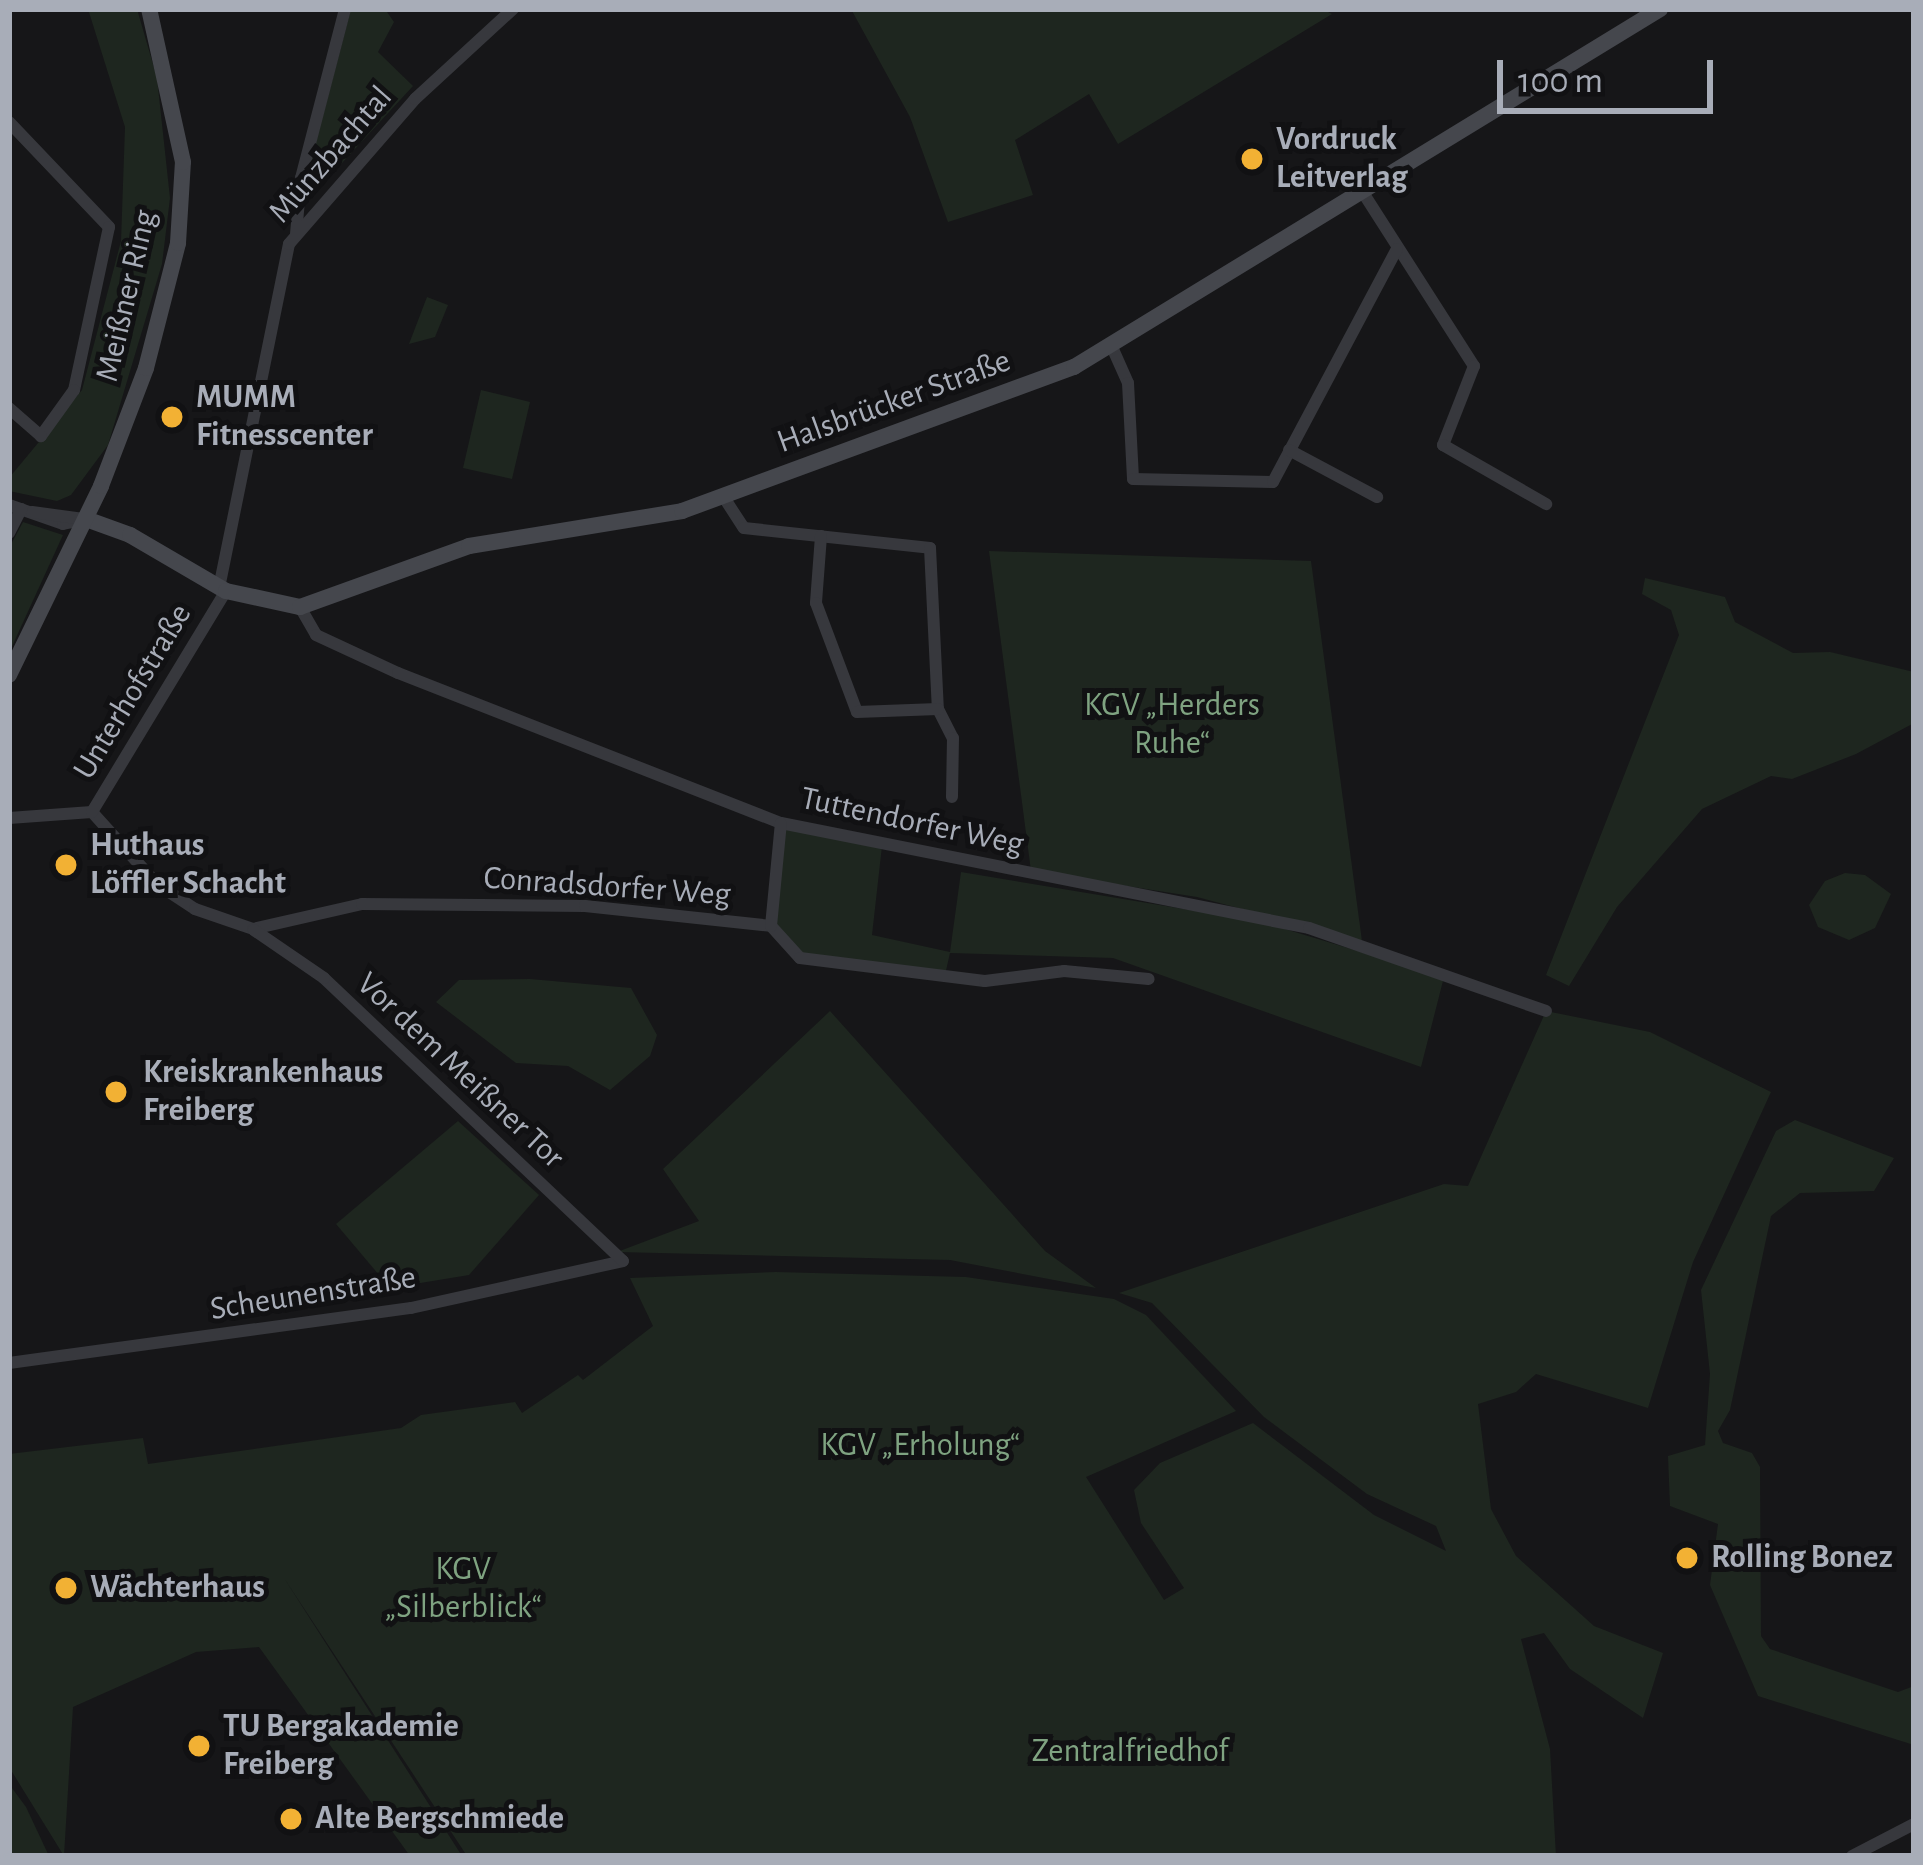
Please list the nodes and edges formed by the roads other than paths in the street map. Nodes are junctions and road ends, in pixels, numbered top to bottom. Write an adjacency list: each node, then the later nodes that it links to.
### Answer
1 (149, 9): 16 (main road, Meißner Ring)
2 (345, 9): 7 (street)
3 (513, 9): 7 (street, Münzbachtal)
4 (1660, 9): 6 (main road, Halsbrücker Straße)
5 (9, 122): 10 (street)
6 (1362, 191): 8 (street); 9 (main road, Halsbrücker Straße)
7 (296, 234): 19 (street, Münzbachtal)
8 (1397, 249): 11 (street); 14 (street)
9 (1112, 346): 11 (street); 12 (main road, Halsbrücker Straße)
10 (9, 408)
11 (1289, 450): 13 (street)
12 (723, 496): 18 (street); 20 (main road, Halsbrücker Straße)
13 (1377, 496)
14 (1546, 504)
15 (21, 508): 16 (street); 17 (street)
16 (86, 519): 19 (main road); 21 (main road, Meißner Ring)
17 (9, 532)
18 (821, 536): 22 (street); 22 (street)
19 (223, 589): 20 (main road); 24 (street, Unterhofstraße)
20 (300, 607): 26 (street, Tuttendorfer Weg)
21 (9, 675)
22 (938, 709): 23 (street)
23 (952, 797)
24 (92, 812): 25 (street, Unterhofstraße); 28 (street, Conradsdorfer Weg)
25 (9, 818)
26 (782, 823): 27 (street); 30 (street, Tuttendorfer Weg)
27 (770, 926): 28 (street, Conradsdorfer Weg); 29 (street, Conradsdorfer Weg)
28 (254, 929): 31 (street, Vor dem Meißner Tor)
29 (1149, 979)
30 (1546, 1011)
31 (623, 1261): 32 (street, Scheunenstraße)
32 (9, 1363)
33 (1914, 1824): 34 (street)
34 (1852, 1856)

